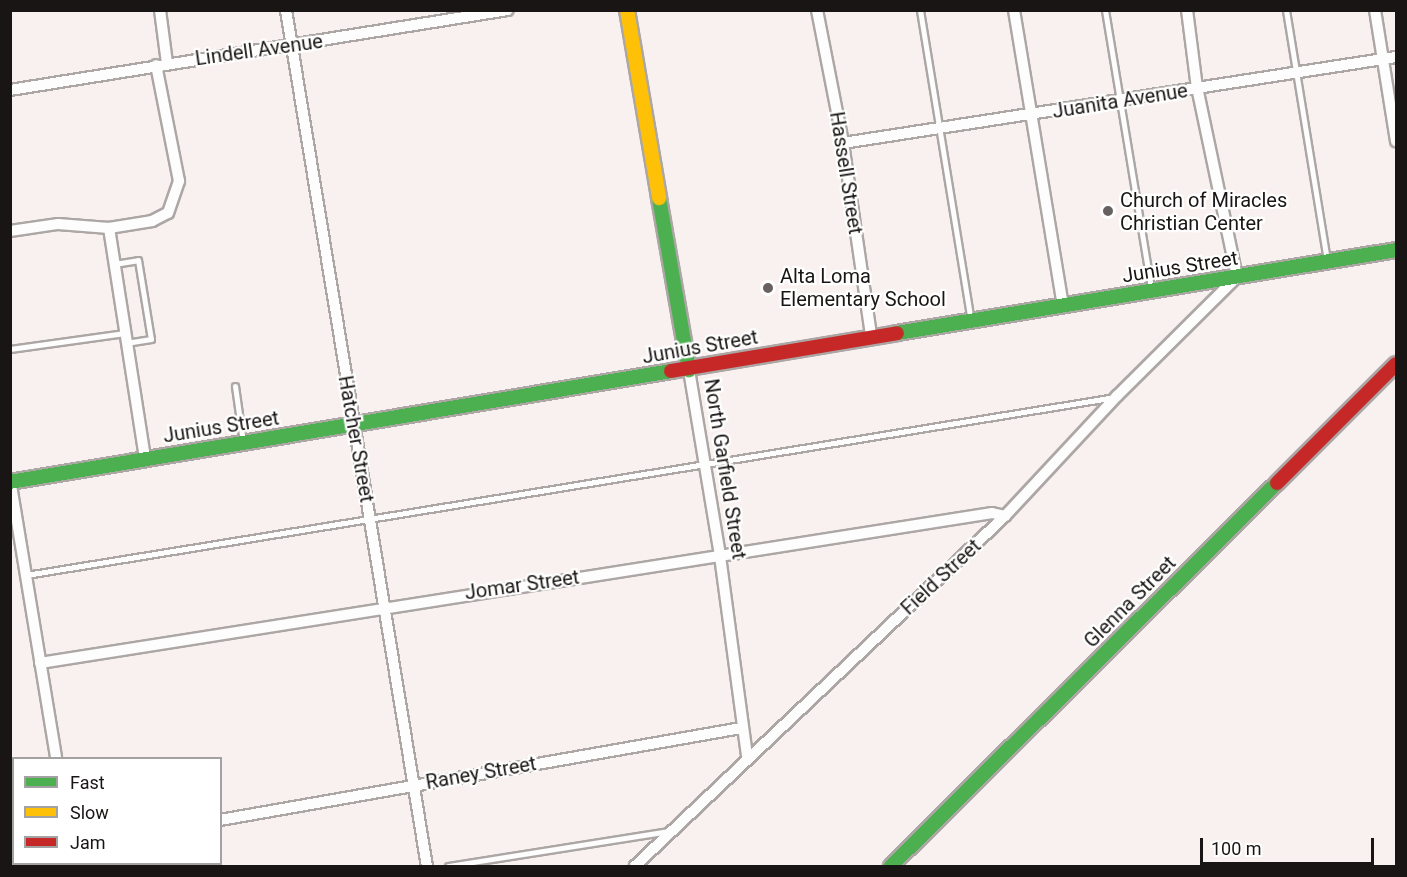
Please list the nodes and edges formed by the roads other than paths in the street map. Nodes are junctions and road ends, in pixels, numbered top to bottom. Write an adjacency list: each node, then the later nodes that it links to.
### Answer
1 (160, 10): 15 (street)
2 (286, 10): 12 (street, Hatcher Street)
3 (627, 10): 37 (street, North Garfield Street)
4 (817, 10): 23 (street, Hassell Street)
5 (920, 10): 21 (lane)
6 (1014, 10): 20 (street)
7 (1105, 10): 19 (lane)
8 (1187, 10): 17 (street)
9 (1286, 10): 16 (lane)
10 (1375, 10): 14 (street)
11 (501, 11): 12 (street, Lindell Avenue)
12 (291, 46): 15 (street, Lindell Avenue); 40 (street, Hatcher Street)
13 (1396, 57): 14 (street, Juanita Avenue)
14 (1383, 58): 16 (street, Juanita Avenue); 22 (street)
15 (162, 64): 18 (street, Lindell Avenue); 24 (street)
16 (1296, 72): 17 (street, Juanita Avenue); 27 (lane)
17 (1197, 88): 19 (street, Juanita Avenue); 29 (street)
18 (10, 90)
19 (1120, 101): 20 (street, Juanita Avenue); 30 (lane)
20 (1031, 116): 21 (street, Juanita Avenue); 31 (street)
21 (939, 129): 23 (street, Juanita Avenue); 32 (lane)
22 (1396, 141)
23 (843, 143): 33 (street, Hassell Street)
24 (109, 228): 25 (street); 28 (street)
25 (10, 231)
26 (1396, 250): 27 (street, Junius Street)
27 (1327, 262): 29 (street, Junius Street)
28 (114, 264): 34 (street); 34 (lane)
29 (1237, 277): 30 (street, Junius Street); 39 (street, Field Street)
30 (1151, 291): 31 (street, Junius Street)
31 (1063, 305): 32 (street, Junius Street)
32 (971, 320): 33 (street, Junius Street)
33 (871, 336): 37 (street, Junius Street)
34 (126, 338): 35 (lane); 42 (street)
35 (10, 349)
36 (1396, 364): 60 (street, Glenna Street)
37 (688, 370): 40 (street, Junius Street); 43 (street, North Garfield Street)
38 (235, 386): 41 (lane)
39 (1117, 396): 43 (lane); 45 (street, Field Street)
40 (353, 426): 41 (street, Junius Street); 46 (street, Hatcher Street)
41 (243, 444): 42 (street, Junius Street)
42 (145, 459): 44 (street, Junius Street)
43 (704, 464): 46 (lane); 47 (street, North Garfield Street)
44 (11, 481): 48 (street)
45 (1005, 516): 47 (street, Jomar Street); 53 (street, Field Street)
46 (369, 519): 48 (lane); 49 (street, Hatcher Street)
47 (720, 556): 49 (street, Jomar Street); 51 (street, North Garfield Street)
48 (25, 576): 50 (street)
49 (384, 606): 50 (street, Jomar Street); 54 (street, Hatcher Street)
50 (40, 663): 52 (street)
51 (741, 728): 53 (street, North Garfield Street); 54 (street, Raney Street)
52 (56, 757)
53 (747, 757): 56 (street, Field Street)
54 (413, 785): 55 (street, Raney Street); 57 (street, Hatcher Street)
55 (222, 820)
56 (672, 831): 58 (lane); 59 (street, Field Street)
57 (427, 867)
58 (448, 867)
59 (635, 867)
60 (891, 867)

